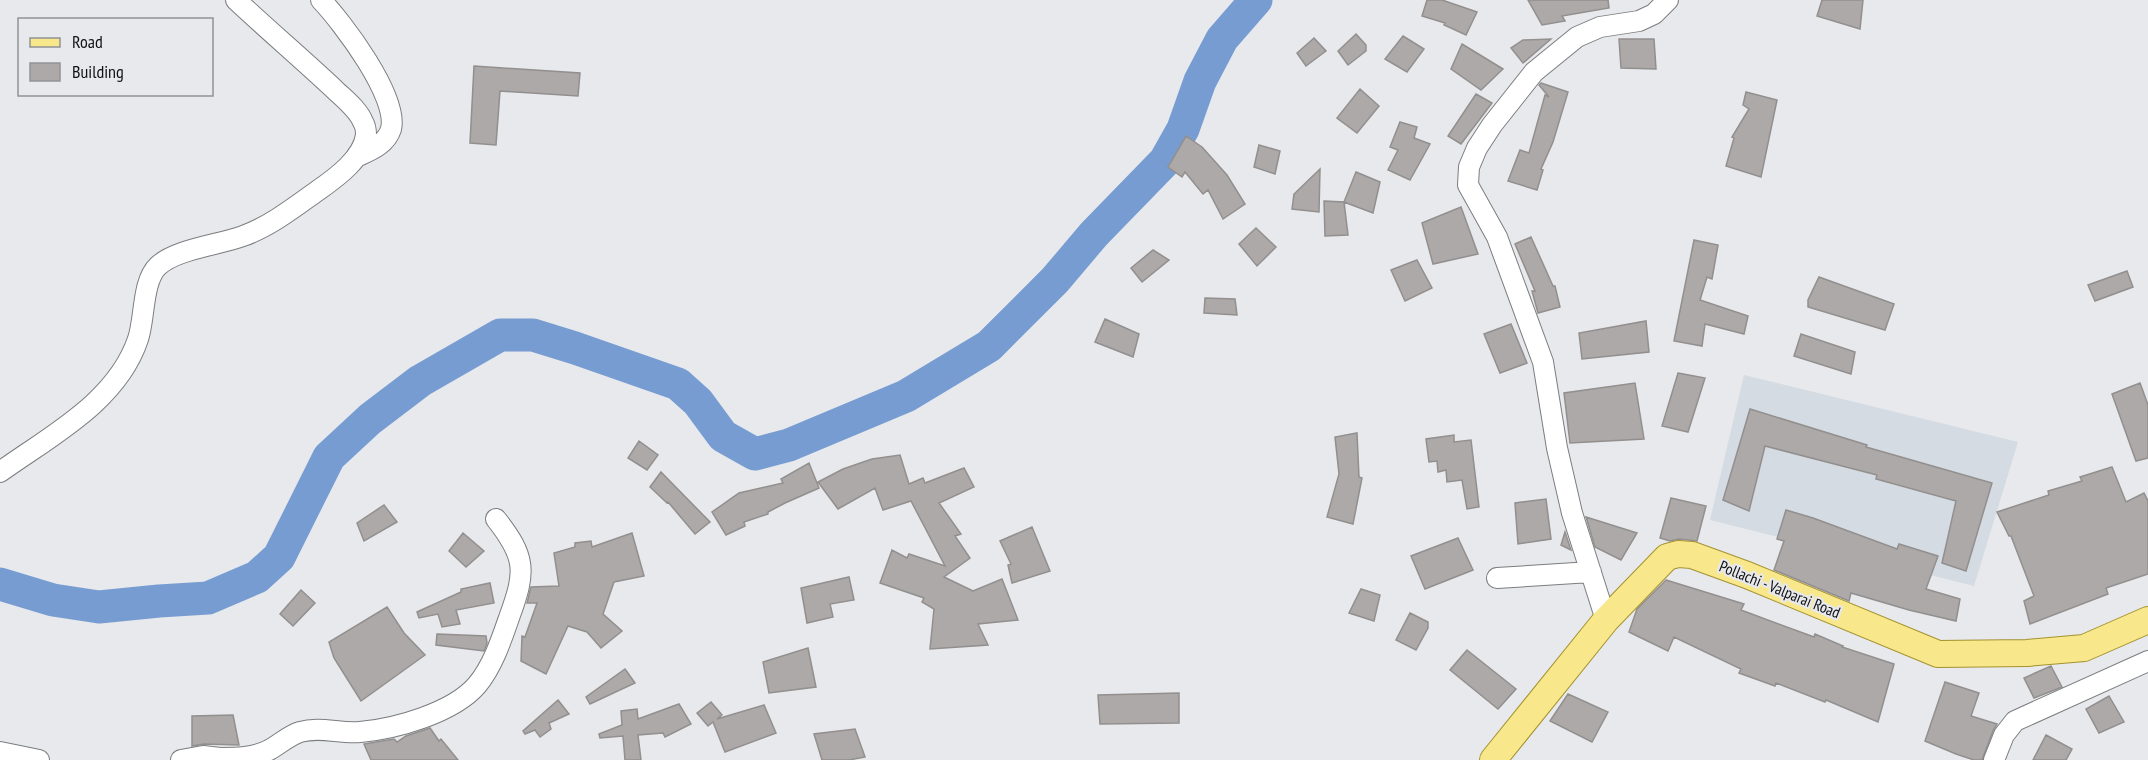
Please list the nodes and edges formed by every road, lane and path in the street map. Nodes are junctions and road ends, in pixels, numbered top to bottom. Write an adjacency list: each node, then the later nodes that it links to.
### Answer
1 (236, 0): 4 (street)
2 (321, 0): 4 (street)
3 (1668, 0): 7 (street)
4 (356, 157): 5 (street)
5 (0, 472)
6 (496, 519): 13 (street)
7 (1591, 572): 8 (street); 9 (street)
8 (1497, 578)
9 (1606, 620): 10 (main road, Pollachi - Valparai Road); 16 (main road, Pollachi - Valparai Road)
10 (2148, 620)
11 (2148, 661): 17 (street)
12 (0, 752): 14 (street)
13 (221, 759): 15 (street)
14 (39, 760)
15 (182, 760)
16 (1493, 760)
17 (1994, 760)

